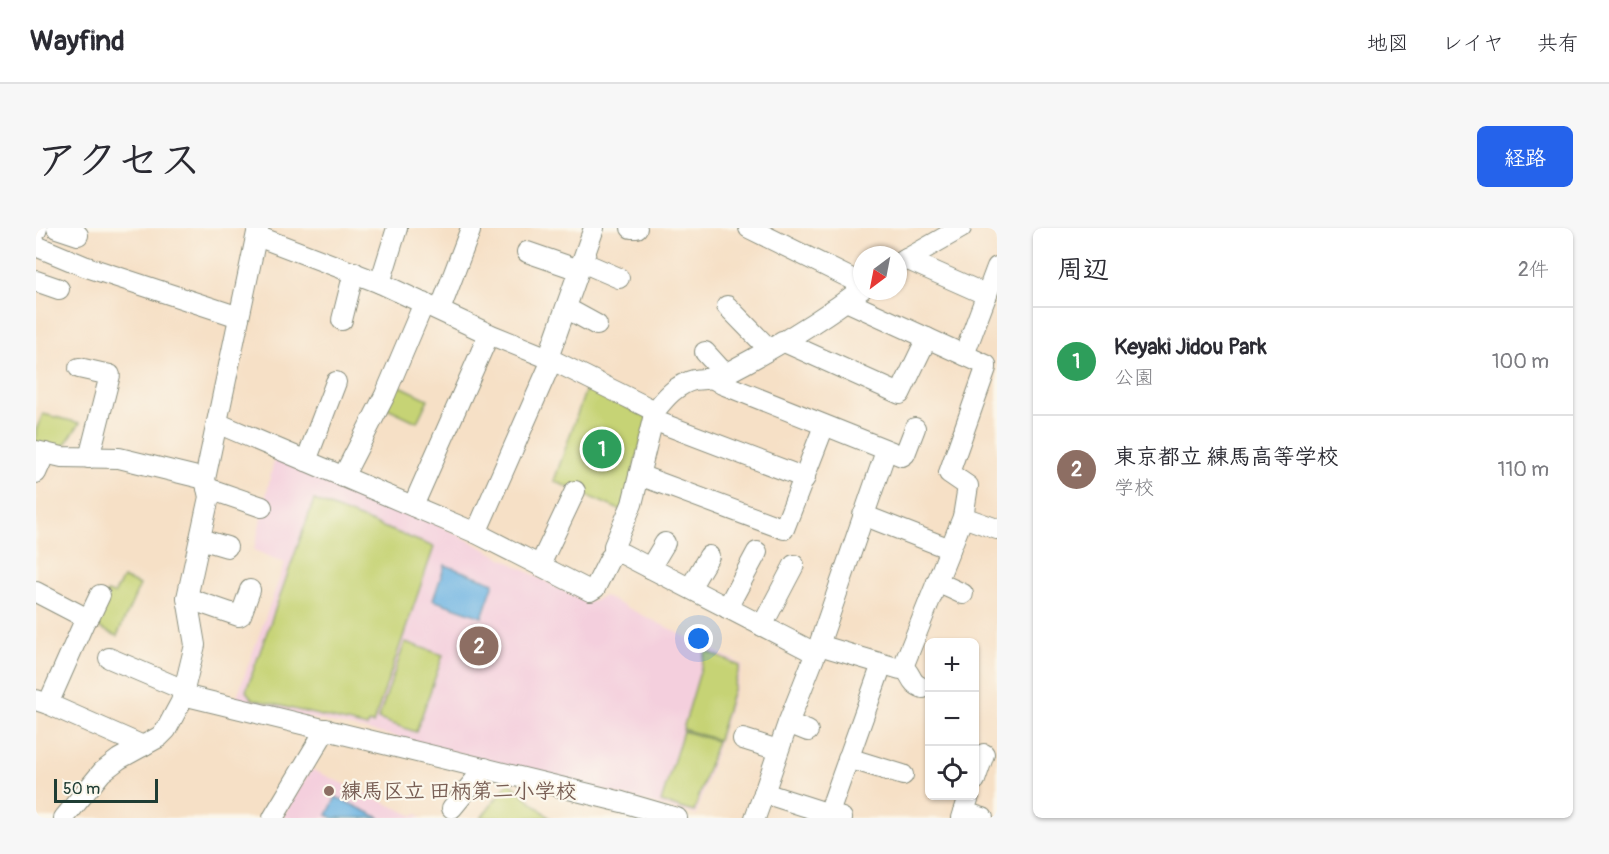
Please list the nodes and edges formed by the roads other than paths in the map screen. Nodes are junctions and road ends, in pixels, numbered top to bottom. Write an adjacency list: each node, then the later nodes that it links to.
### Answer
1 (57, 228): 10 (street)
2 (397, 228): 22 (street)
3 (594, 228): 16 (street)
4 (631, 228): 5 (street)
5 (637, 228)
6 (749, 228): 11 (street)
7 (961, 228): 14 (street)
8 (470, 231): 27 (street)
9 (257, 232): 18 (street); 30 (street)
10 (78, 235)
11 (779, 235): 20 (street)
12 (36, 246): 30 (street)
13 (527, 252): 16 (street)
14 (907, 259)
15 (907, 264): 24 (street)
16 (580, 266): 19 (street); 29 (street)
17 (997, 267): 24 (street)
18 (354, 272): 22 (street); 31 (street)
19 (619, 278)
20 (853, 279)
21 (36, 281): 23 (street)
22 (380, 283): 27 (street)
23 (59, 289)
24 (987, 295): 37 (street)
25 (853, 296): 26 (street)
26 (846, 301): 34 (street); 35 (street)
27 (432, 306): 33 (street); 52 (street)
28 (727, 306): 35 (street)
29 (566, 308): 32 (street); 38 (street)
30 (239, 317): 43 (street)
31 (342, 320)
32 (597, 325)
33 (489, 333): 38 (street); 56 (street)
34 (927, 338): 35 (street); 37 (street)
35 (775, 345): 40 (street)
36 (705, 352): 40 (street)
37 (964, 355): 59 (street)
38 (550, 359): 42 (street); 61 (street)
39 (79, 368): 48 (street)
40 (719, 377): 42 (street); 44 (street)
41 (336, 382): 49 (street)
42 (654, 415): 51 (street); 53 (street)
43 (217, 423): 49 (street); 54 (street)
44 (824, 426): 46 (street); 53 (street)
45 (915, 428): 46 (street)
46 (885, 451): 58 (street)
47 (40, 452): 48 (street); 50 (street)
48 (89, 458): 54 (street)
49 (306, 460): 52 (street)
50 (36, 473)
51 (639, 475): 53 (street); 67 (street)
52 (344, 477): 56 (street)
53 (805, 478)
54 (206, 484): 57 (street); 62 (street)
55 (575, 491): 70 (street)
56 (413, 506): 61 (street)
57 (262, 507)
58 (863, 515): 65 (street); 83 (street)
59 (963, 517): 60 (street); 65 (street)
60 (997, 529)
61 (476, 533): 70 (street)
62 (200, 539): 64 (street); 78 (street)
63 (665, 543): 71 (street)
64 (227, 547)
65 (950, 549): 72 (street)
66 (757, 552): 79 (street)
67 (614, 554): 70 (street); 71 (street)
68 (709, 556): 73 (street)
69 (794, 565): 81 (street)
70 (540, 566)
71 (650, 568): 73 (street)
72 (937, 582): 76 (street); 82 (street)
73 (690, 588): 79 (street)
74 (250, 590): 78 (street)
75 (36, 592): 80 (street)
76 (963, 594)
77 (100, 595): 80 (street)
78 (187, 598): 88 (street)
79 (727, 608): 81 (street)
80 (86, 618): 89 (street)
81 (762, 626): 83 (street)
82 (922, 644): 86 (street)
83 (817, 649): 85 (street); 90 (street)
84 (109, 658): 88 (street)
85 (882, 664): 86 (street); 97 (street)
86 (903, 667): 87 (street)
87 (924, 688)
88 (184, 692): 91 (street); 94 (street)
89 (42, 702): 94 (street)
90 (788, 723): 92 (street); 95 (street)
91 (326, 729): 98 (street); 108 (street)
92 (808, 731)
93 (743, 739): 95 (street)
94 (143, 746): 107 (street)
95 (778, 750): 101 (street)
96 (984, 754): 99 (street)
97 (848, 758): 100 (street); 105 (street)
98 (485, 768): 102 (street); 104 (street)
99 (979, 768)
100 (903, 775)
101 (764, 793): 105 (street); 109 (street)
102 (452, 808)
103 (965, 808): 110 (street)
104 (630, 812): 106 (street)
105 (836, 816)
106 (669, 817)
107 (64, 818)
108 (273, 818)
109 (755, 818)
110 (983, 818)

